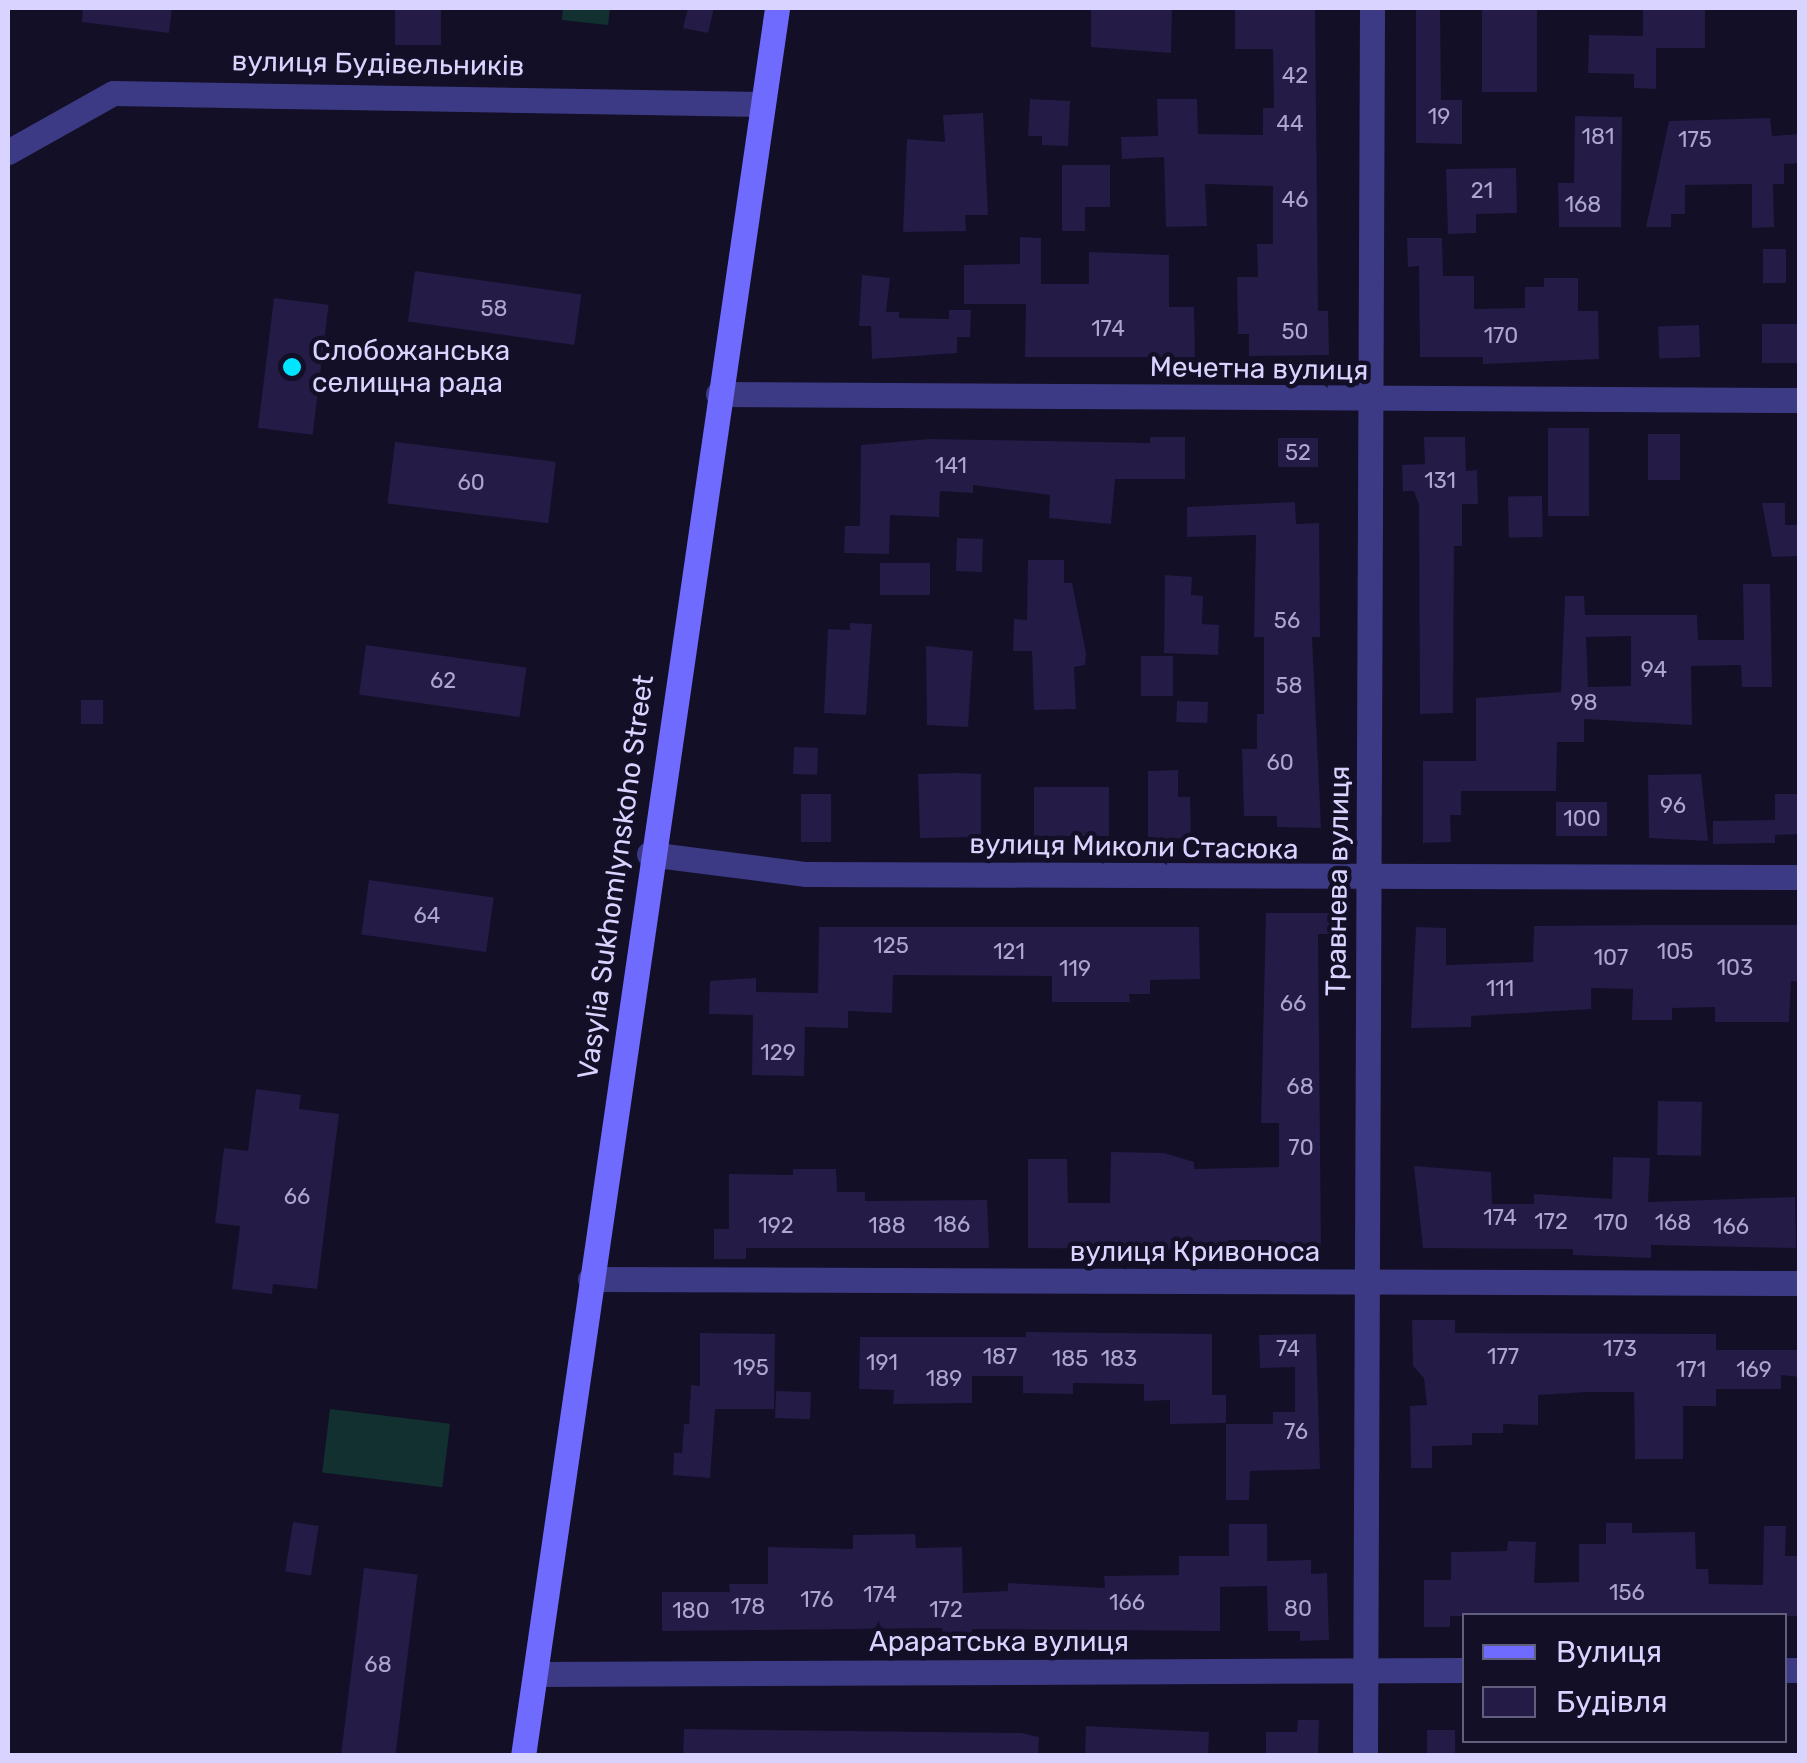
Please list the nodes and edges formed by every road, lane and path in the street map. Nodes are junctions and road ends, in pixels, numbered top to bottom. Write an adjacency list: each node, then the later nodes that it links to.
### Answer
1 (777, 8): 3 (main road, Vasylia Sukhomlynskoho Street)
2 (1372, 8): 6 (street, Травнева вулиця)
3 (762, 104): 4 (street, вулиця Будівельників); 5 (main road, Vasylia Sukhomlynskoho Street)
4 (8, 152)
5 (718, 394): 6 (street, Мечетна вулиця); 8 (main road, Vasylia Sukhomlynskoho Street)
6 (1374, 400): 7 (street, Мечетна вулиця); 10 (street, Травнева вулиця)
7 (1800, 400)
8 (650, 854): 10 (street, вулиця Миколи Стасюка); 11 (main road, Vasylia Sukhomlynskoho Street)
9 (1800, 877): 10 (street, вулиця Миколи Стасюка)
10 (1368, 878): 12 (street, Травнева вулиця)
11 (590, 1279): 12 (street, вулиця Кривоноса); 16 (main road, Vasylia Sukhomlynskoho Street)
12 (1364, 1283): 13 (street, вулиця Кривоноса); 14 (street, Травнева вулиця)
13 (1800, 1283)
14 (1364, 1670): 15 (street, Араратська вулиця); 16 (street, Араратська вулиця); 18 (street, Травнева вулиця)
15 (1462, 1670)
16 (534, 1674): 17 (main road, Vasylia Sukhomlynskoho Street)
17 (523, 1756)
18 (1365, 1756)

